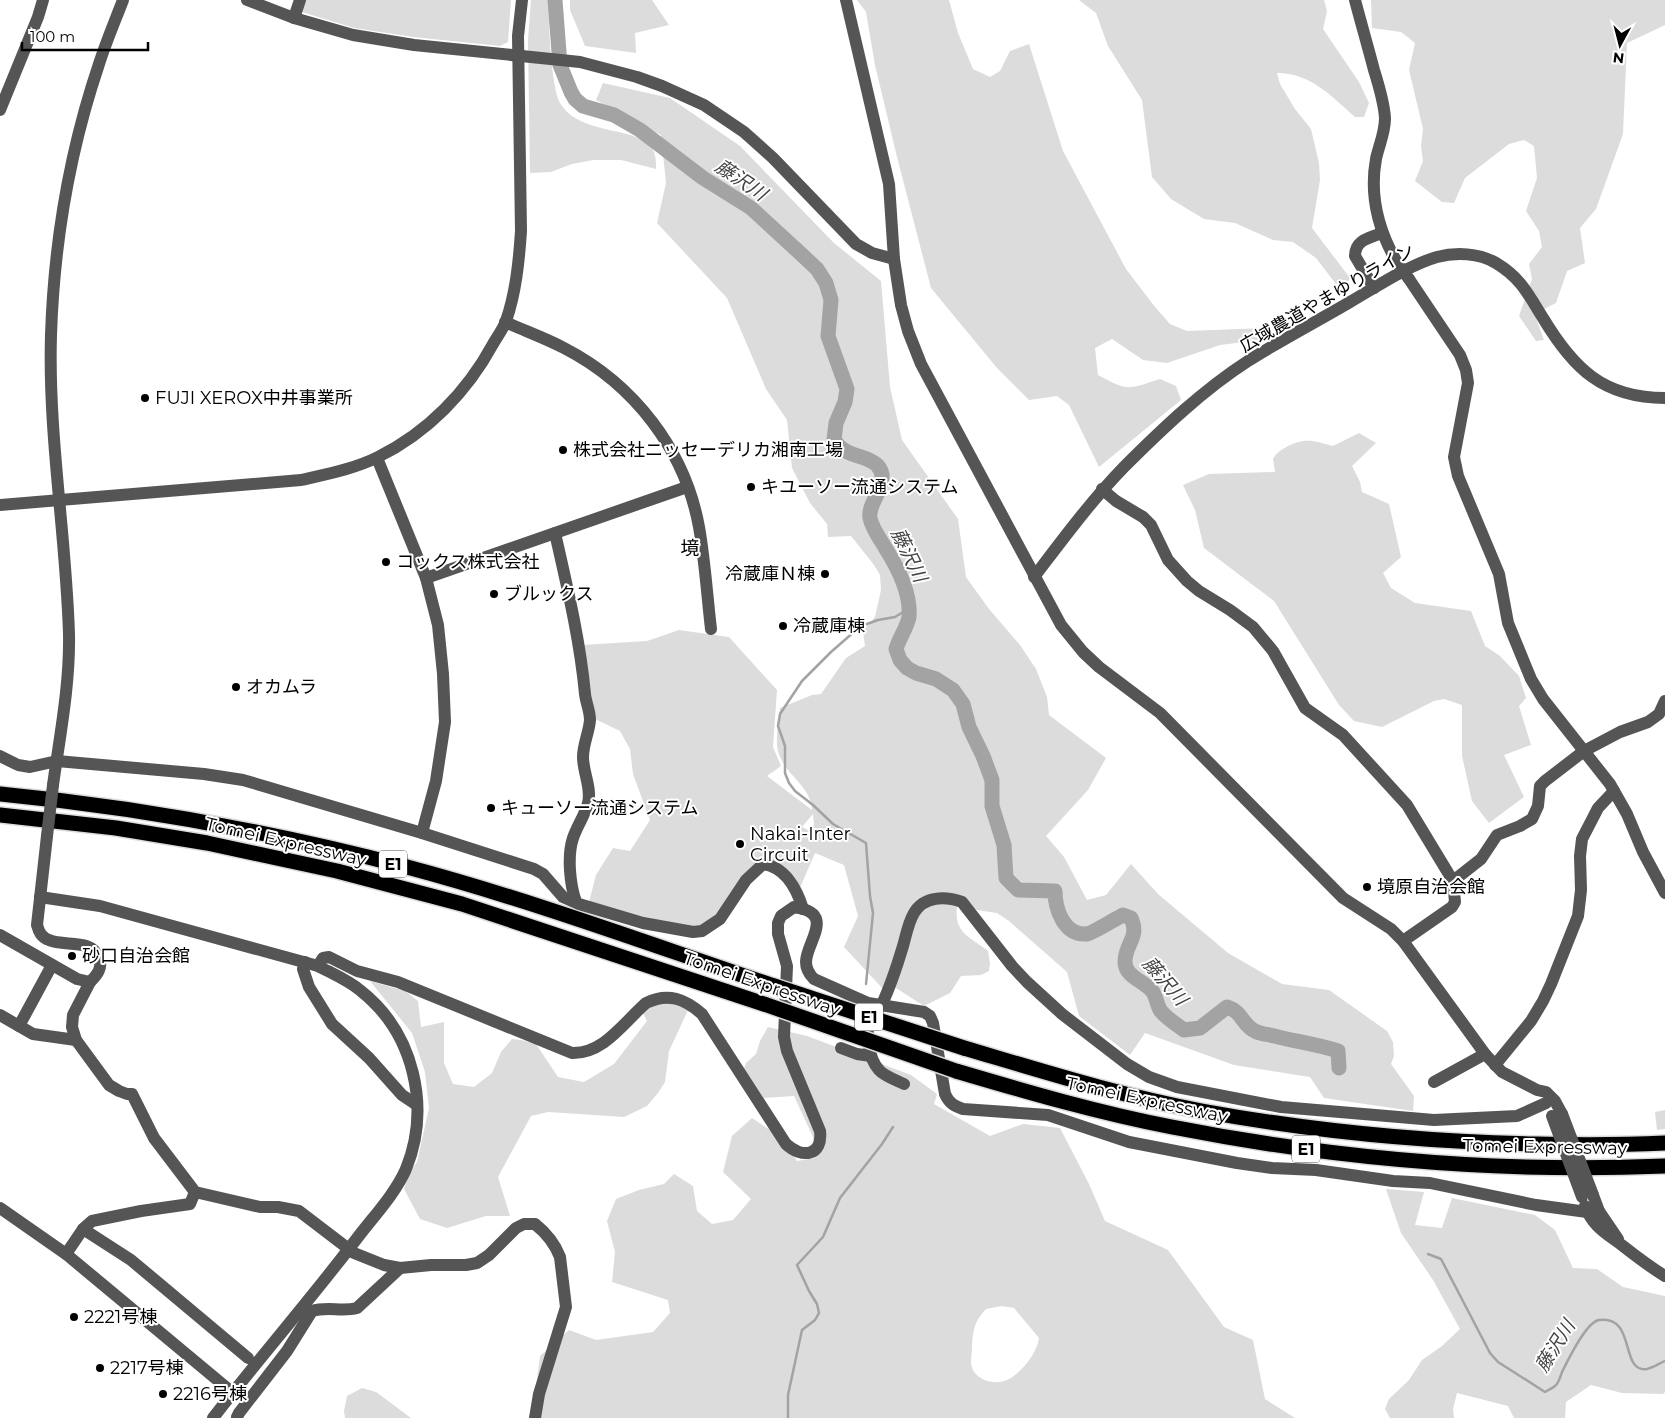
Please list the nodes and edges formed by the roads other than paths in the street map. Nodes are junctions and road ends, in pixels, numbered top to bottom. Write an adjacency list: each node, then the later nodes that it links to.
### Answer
1 (43, 0): 10 (street)
2 (123, 0): 19 (street)
3 (247, 0): 8 (street)
4 (300, 0): 8 (street)
5 (522, 0): 9 (street)
6 (846, 0): 12 (street)
7 (1355, 0): 11 (street)
8 (294, 18): 9 (street)
9 (525, 56): 12 (street); 14 (street)
10 (0, 110)
11 (1382, 233): 13 (street); 26 (street, bridge)
12 (894, 259): 22 (street)
13 (1374, 288): 15 (street, 広域農道やまゆりライン); 18 (street, 広域農道やまゆりライン)
14 (505, 322): 16 (street); 17 (street)
15 (1665, 398)
16 (377, 458): 19 (street); 23 (street)
17 (687, 487): 21 (street); 24 (street)
18 (1102, 489): 22 (street, 広域農道やまゆりライン); 33 (street)
19 (59, 500): 20 (street); 28 (street)
20 (0, 505)
21 (555, 533): 23 (street); 36 (street)
22 (1034, 577): 39 (street)
23 (426, 578): 32 (street)
24 (711, 629)
25 (1665, 701): 26 (street)
26 (1584, 751): 29 (street); 33 (street)
27 (0, 756): 28 (street)
28 (57, 761): 32 (street); 35 (street, bridge)
29 (1614, 791): 34 (street); 52 (street)
30 (0, 794): 59 (highway, Tomei Expressway / E1, bridge)
31 (0, 815): 60 (highway, Tomei Expressway / E1, bridge)
32 (422, 833): 36 (street)
33 (1453, 881): 39 (street)
34 (1665, 893)
35 (40, 897): 40 (street); 43 (street)
36 (576, 902): 37 (street)
37 (803, 909): 42 (street); 44 (street)
38 (0, 935): 41 (street)
39 (1403, 941): 50 (street)
40 (305, 962): 42 (street); 57 (street)
41 (52, 965): 43 (street); 47 (street)
42 (318, 966): 57 (street)
43 (90, 982): 48 (street)
44 (868, 1003): 45 (street); 51 (street)
45 (882, 1004): 56 (street); 63 (street)
46 (0, 1015): 47 (street)
47 (19, 1026): 48 (street)
48 (76, 1040): 61 (street)
49 (841, 1048): 51 (street)
50 (1485, 1054): 52 (street); 53 (street)
51 (871, 1056): 54 (street)
52 (1495, 1065): 55 (street)
53 (1434, 1082)
54 (904, 1084)
55 (1537, 1090): 56 (street); 58 (street)
56 (1546, 1103): 58 (street)
57 (418, 1105): 65 (street)
58 (1557, 1115): 63 (street, bridge)
59 (1665, 1142)
60 (1665, 1166)
61 (195, 1192): 64 (street); 65 (street)
62 (0, 1208): 66 (street)
63 (1593, 1211): 68 (street)
64 (83, 1229): 66 (street); 70 (street)
65 (349, 1249): 67 (street); 69 (street)
66 (66, 1254): 71 (street)
67 (400, 1268): 69 (street); 74 (street)
68 (1665, 1276)
69 (308, 1308): 71 (street); 72 (street)
70 (245, 1352)
71 (233, 1393): 73 (street)
72 (237, 1417)
73 (213, 1418)
74 (535, 1418)

